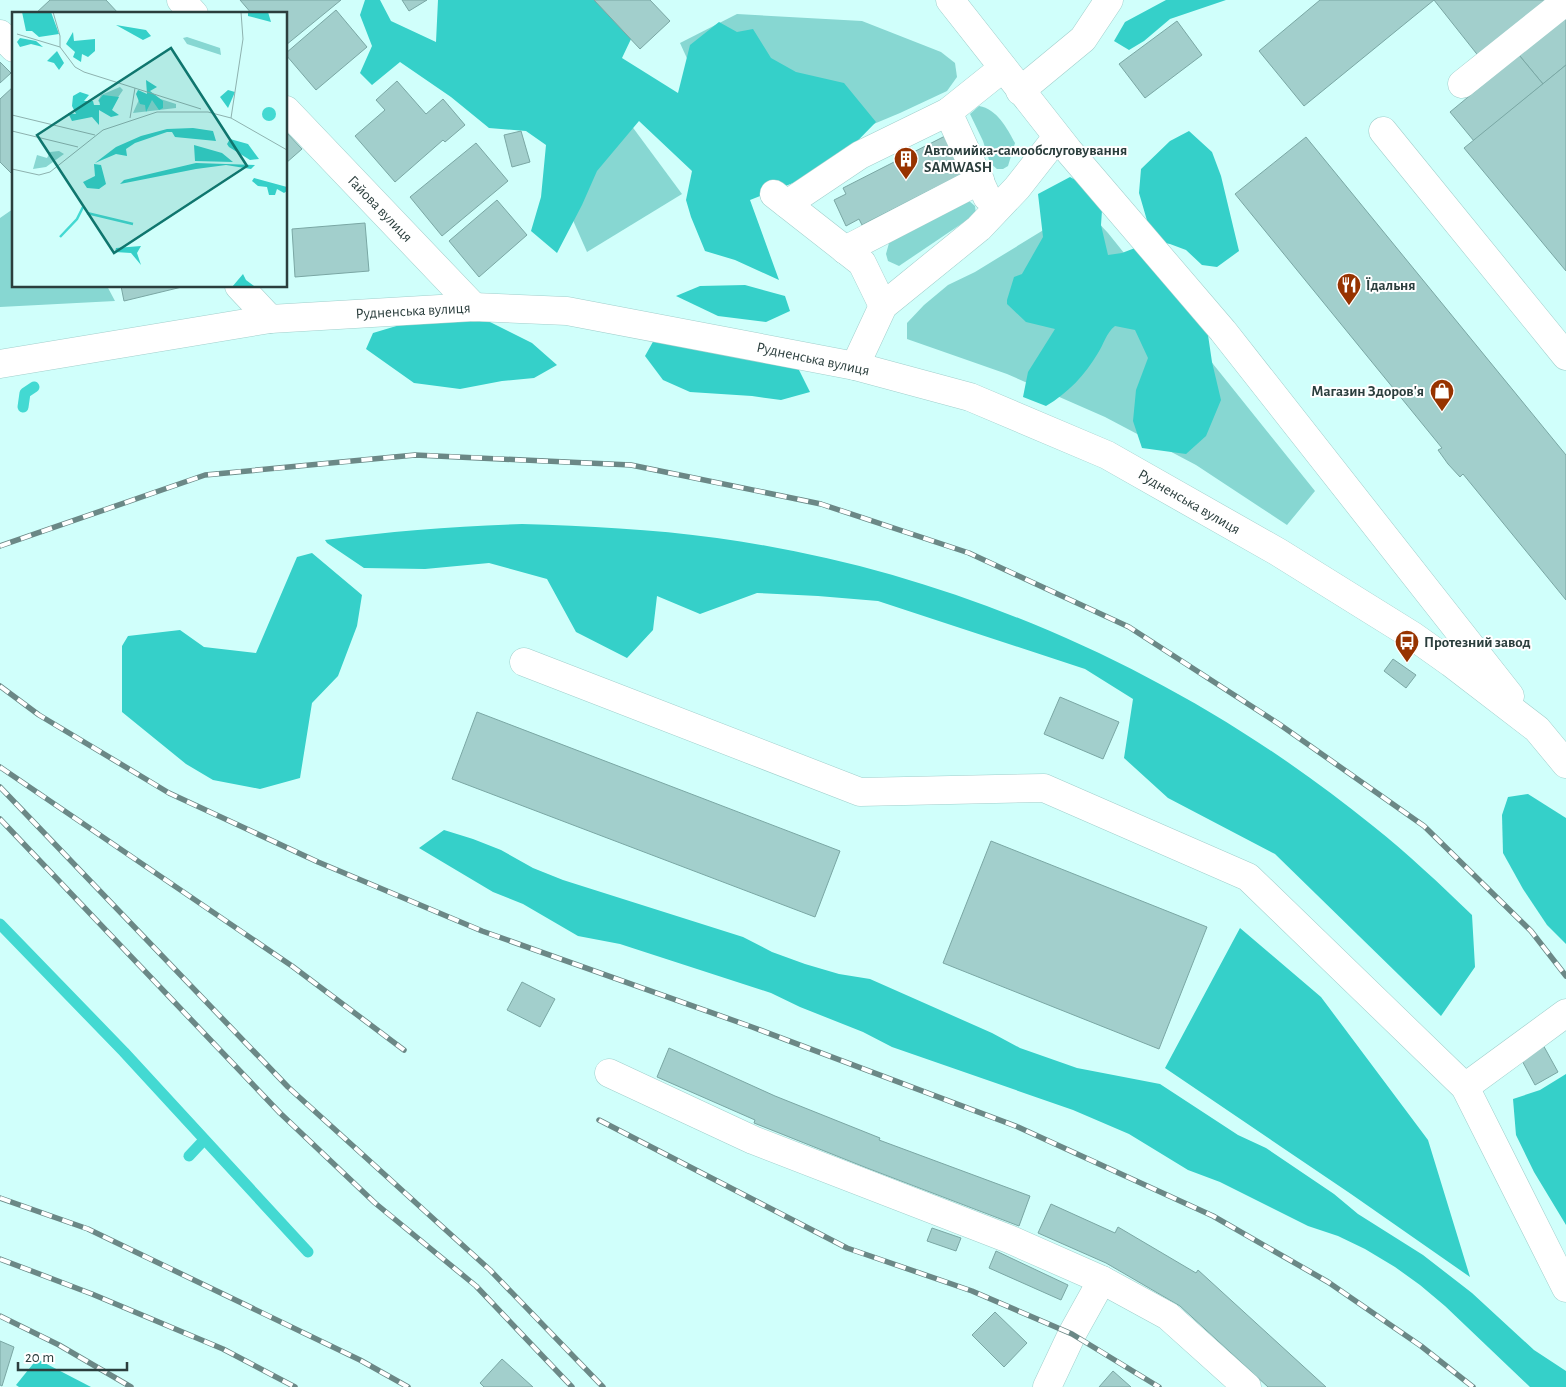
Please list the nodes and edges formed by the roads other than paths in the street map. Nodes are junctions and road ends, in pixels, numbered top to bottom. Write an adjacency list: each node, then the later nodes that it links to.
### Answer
1 (181, 0): 5 (street)
2 (950, 0): 8 (street, Рудненська вулиця)
3 (1109, 0): 10 (street)
4 (1566, 1): 9 (street)
5 (192, 12)
6 (0, 34): 7 (street)
7 (12, 46)
8 (1003, 68): 10 (street, Рудненська вулиця); 12 (street)
9 (1462, 84)
10 (1020, 90): 14 (street, Рудненська вулиця)
11 (288, 112): 20 (street, Гайова вулиця)
12 (948, 112): 15 (street); 17 (street)
13 (1383, 131): 22 (street)
14 (1063, 144): 16 (street); 26 (street, Рудненська вулиця)
15 (980, 180): 16 (street); 17 (street)
16 (994, 212): 19 (street)
17 (845, 250): 19 (street)
18 (242, 288): 21 (street)
19 (883, 306): 24 (street)
20 (474, 307): 21 (street, Рудненська вулиця); 24 (street, Рудненська вулиця)
21 (270, 319): 23 (street, Рудненська вулиця)
22 (1566, 356)
23 (0, 364)
24 (855, 366): 26 (street, Рудненська вулиця)
25 (524, 662): 30 (street)
26 (1537, 730): 27 (street, Рудненська вулиця)
27 (1566, 764)
28 (1566, 1013): 30 (street)
29 (608, 1073): 31 (street)
30 (1465, 1087): 32 (street)
31 (1102, 1280): 33 (street); 34 (street)
32 (1566, 1288)
33 (1047, 1387)
34 (1247, 1387)

